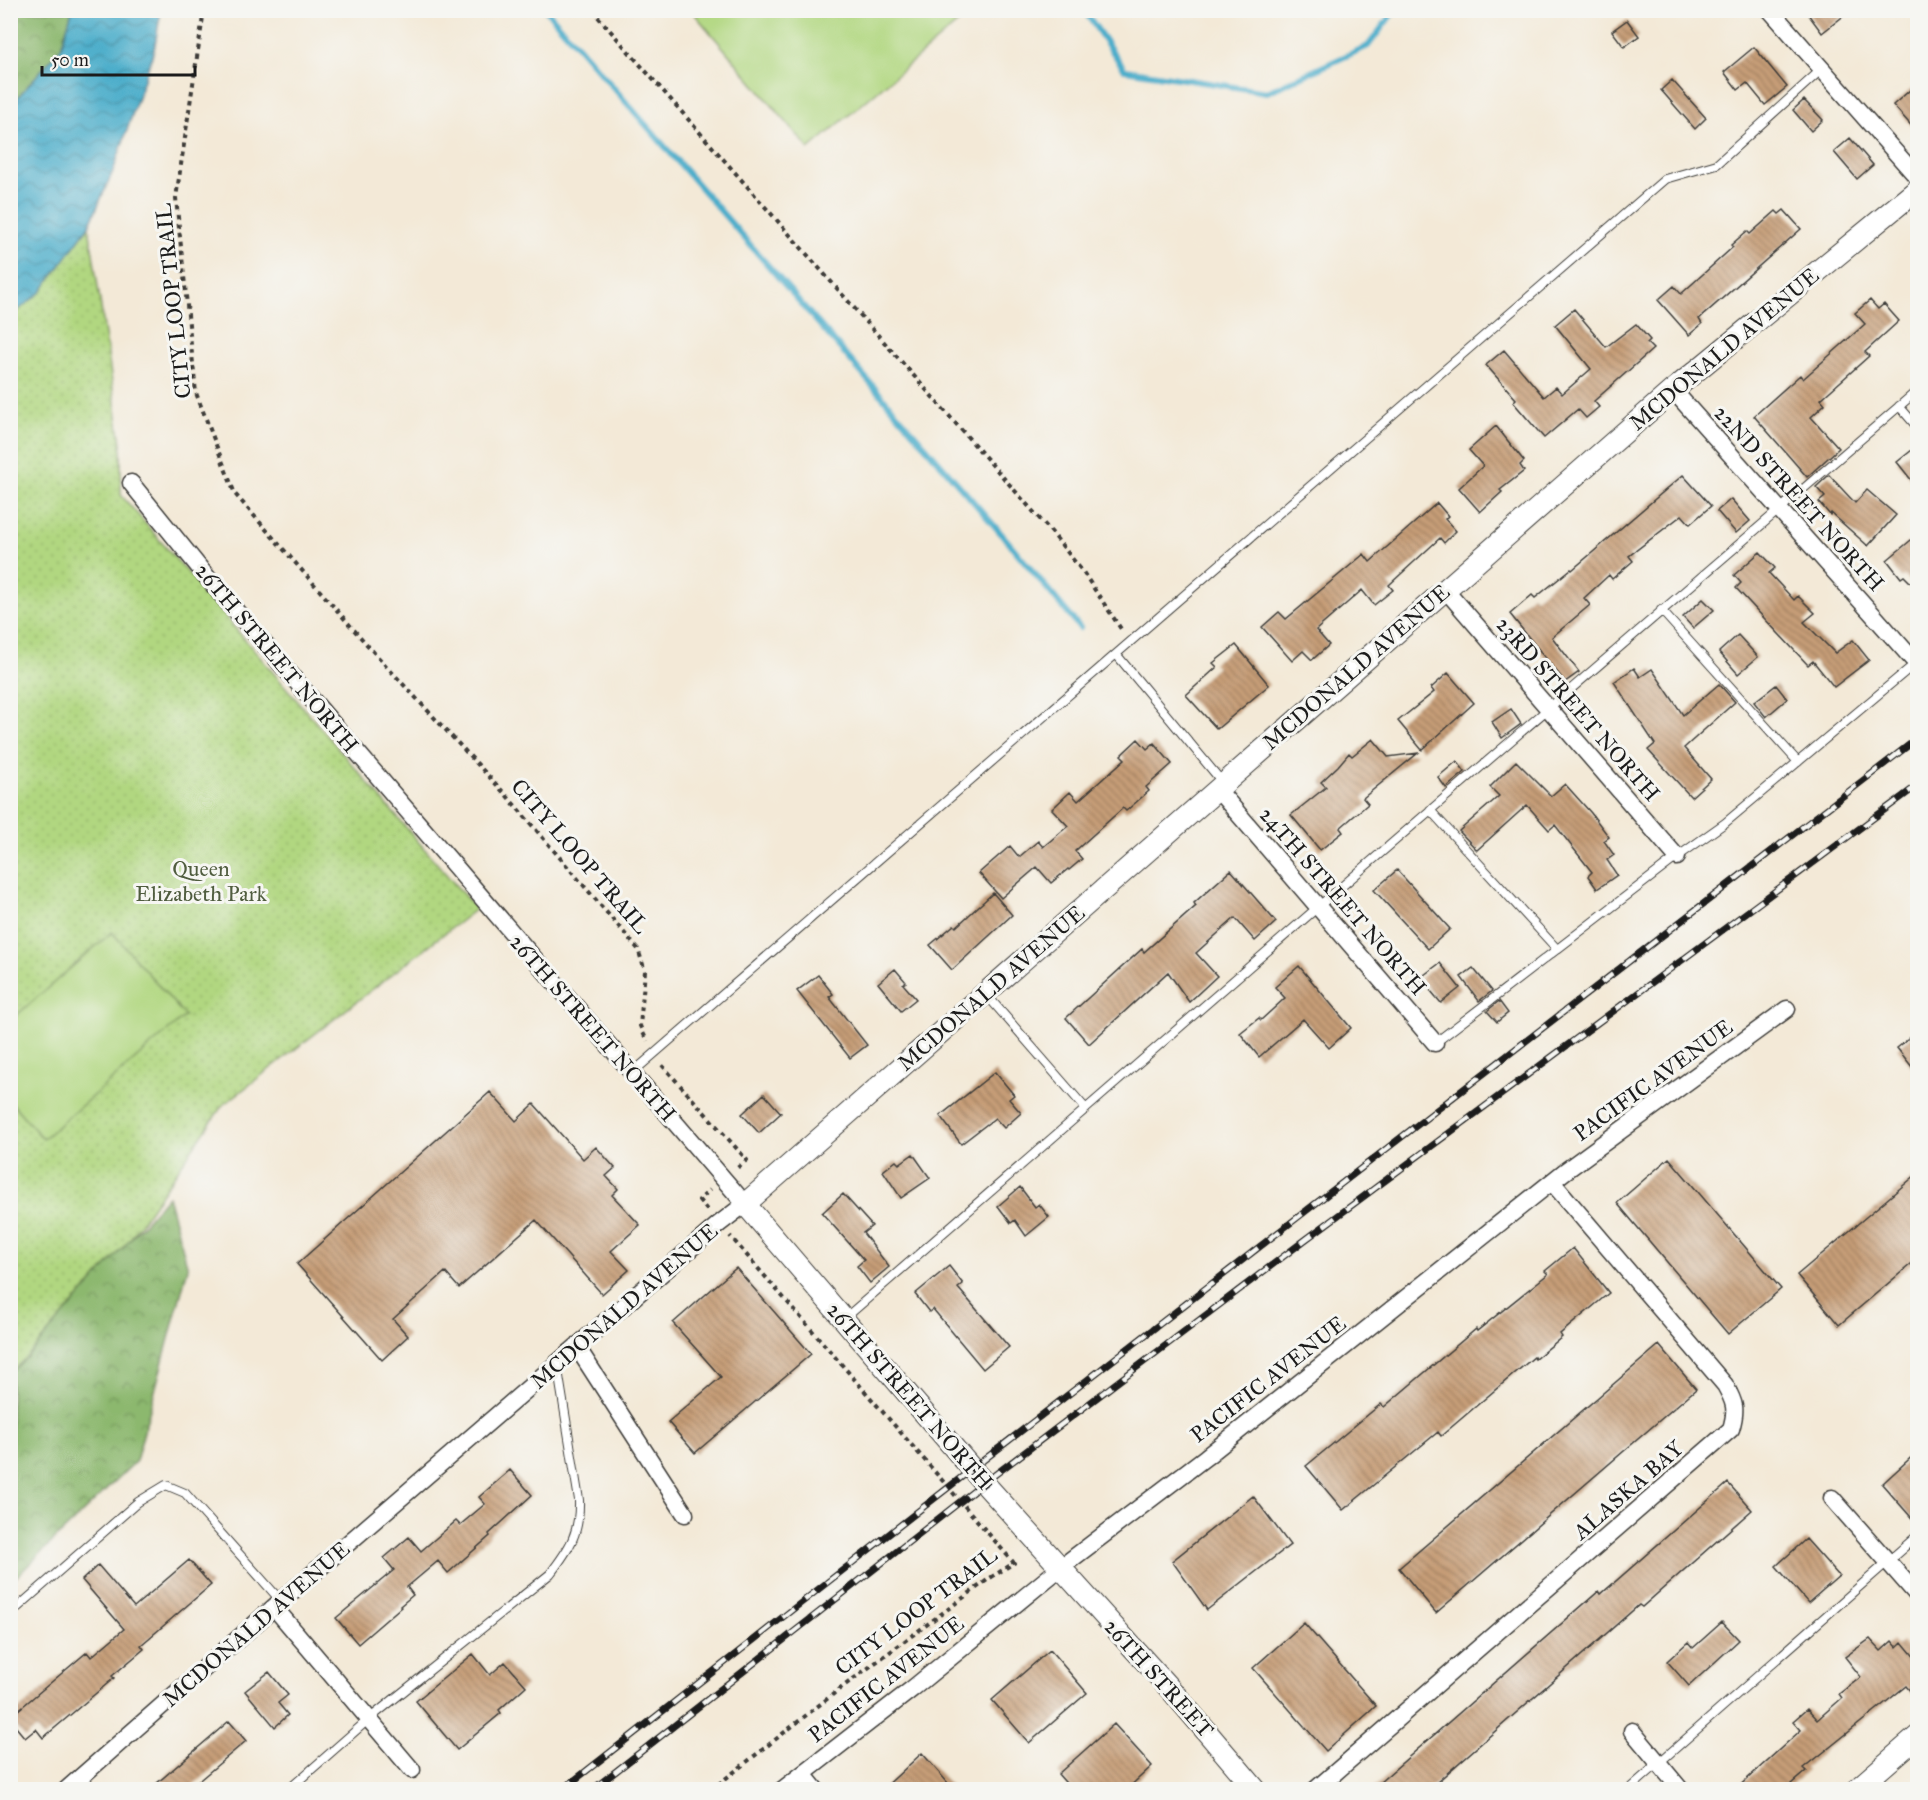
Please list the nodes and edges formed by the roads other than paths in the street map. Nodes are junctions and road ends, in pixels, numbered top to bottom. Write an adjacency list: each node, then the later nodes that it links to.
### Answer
1 (1770, 10): 2 (street)
2 (1822, 69): 3 (street); 12 (lane)
3 (1916, 191): 4 (street, MCDONALD AVENUE)
4 (1673, 390): 9 (street, 22ND STREET NORTH); 10 (street, MCDONALD AVENUE)
5 (1917, 390): 6 (lane)
6 (1899, 406): 7 (lane); 9 (lane)
7 (1917, 428)
8 (131, 483): 24 (street, 26TH STREET NORTH)
9 (1779, 509): 11 (lane); 13 (street, 22ND STREET NORTH)
10 (1445, 589): 14 (street, 23RD STREET NORTH); 16 (street, MCDONALD AVENUE)
11 (1661, 610): 14 (lane); 15 (lane)
12 (1116, 654): 16 (lane); 24 (lane)
13 (1917, 662): 15 (lane)
14 (1548, 709): 17 (lane); 18 (street, 23RD STREET NORTH)
15 (1798, 762): 18 (lane)
16 (1220, 786): 19 (street, 24TH STREET NORTH); 21 (street, MCDONALD AVENUE)
17 (1430, 810): 19 (lane); 20 (lane)
18 (1677, 857): 20 (lane)
19 (1318, 907): 23 (street, 24TH STREET NORTH); 25 (lane)
20 (1557, 949): 23 (lane)
21 (985, 993): 25 (lane); 27 (street, MCDONALD AVENUE)
22 (1787, 1010): 26 (street, PACIFIC AVENUE)
23 (1435, 1043)
24 (631, 1073): 27 (street, 26TH STREET NORTH)
25 (1086, 1109): 28 (lane)
26 (1552, 1182): 35 (street, PACIFIC AVENUE); 50 (street, ALASKA BAY)
27 (745, 1204): 28 (street, 26TH STREET NORTH); 29 (street, MCDONALD AVENUE)
28 (844, 1320): 35 (street, 26TH STREET NORTH)
29 (577, 1347): 30 (street, MCDONALD AVENUE); 32 (street)
30 (556, 1364): 37 (street, MCDONALD AVENUE); 39 (lane)
31 (1832, 1498): 34 (street)
32 (685, 1514)
33 (1917, 1535): 34 (lane)
34 (1887, 1561): 36 (street); 42 (lane)
35 (1060, 1568): 44 (street, PACIFIC AVENUE); 49 (street, 26TH STREET)
36 (1917, 1596)
37 (277, 1604): 38 (lane); 39 (street); 45 (street, MCDONALD AVENUE)
38 (10, 1614)
39 (369, 1719): 43 (street); 46 (lane)
40 (1632, 1731): 42 (street)
41 (1917, 1736): 53 (street)
42 (1658, 1764): 51 (lane); 52 (street)
43 (412, 1770)
44 (803, 1774): 47 (street, PACIFIC AVENUE); 48 (street)
45 (66, 1790)
46 (288, 1790)
47 (782, 1790)
48 (816, 1790)
49 (1256, 1790)
50 (1315, 1790)
51 (1628, 1790)
52 (1681, 1790)
53 (1856, 1790)

